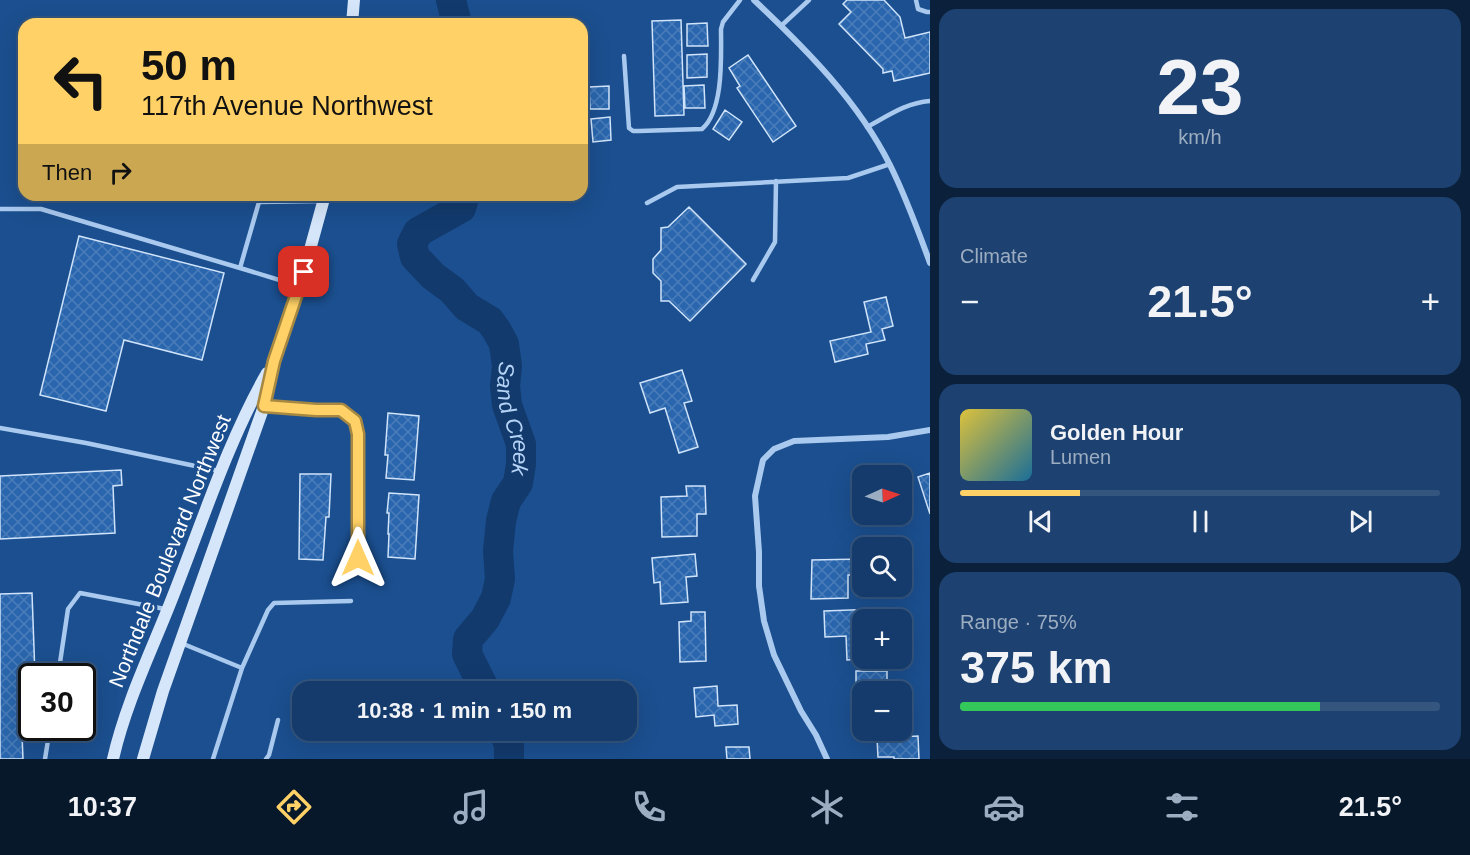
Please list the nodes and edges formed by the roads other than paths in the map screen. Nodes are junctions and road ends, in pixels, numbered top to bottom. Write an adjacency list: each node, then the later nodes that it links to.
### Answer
1 (354, 0): 7 (main road)
2 (740, 0): 9 (lane)
3 (754, 0): 8 (street)
4 (809, 0): 8 (lane)
5 (916, 0): 6 (lane)
6 (930, 12)
7 (352, 18)
8 (782, 26): 11 (street)
9 (624, 56)
10 (930, 101): 11 (lane)
11 (867, 127): 12 (street)
12 (890, 164): 13 (lane); 18 (street)
13 (776, 182): 16 (lane); 20 (lane)
14 (259, 201): 19 (lane)
15 (323, 201): 21 (main road, Northdale Boulevard Northwest)
16 (647, 203)
17 (0, 209): 19 (lane)
18 (930, 263)
19 (240, 268): 21 (lane)
20 (753, 280)
21 (300, 286): 22 (main road, Northdale Boulevard Northwest)
22 (274, 361): 23 (main road, Northdale Boulevard Northwest); 26 (main road, Northdale Boulevard Northwest)
23 (264, 406): 27 (street); 30 (main road, Northdale Boulevard Northwest)
24 (0, 428): 26 (lane)
25 (930, 430): 40 (street)
26 (222, 471): 29 (main road, Northdale Boulevard Northwest)
27 (358, 558)
28 (351, 601): 32 (lane)
29 (168, 609): 31 (lane); 36 (main road, Northdale Boulevard Northwest)
30 (181, 643): 32 (lane); 37 (main road, Northdale Boulevard Northwest)
31 (60, 663)
32 (242, 668): 38 (lane)
33 (278, 720): 39 (lane)
34 (48, 741): 35 (lane)
35 (45, 759)
36 (113, 759)
37 (143, 759)
38 (213, 759)
39 (266, 759)
40 (827, 759)

